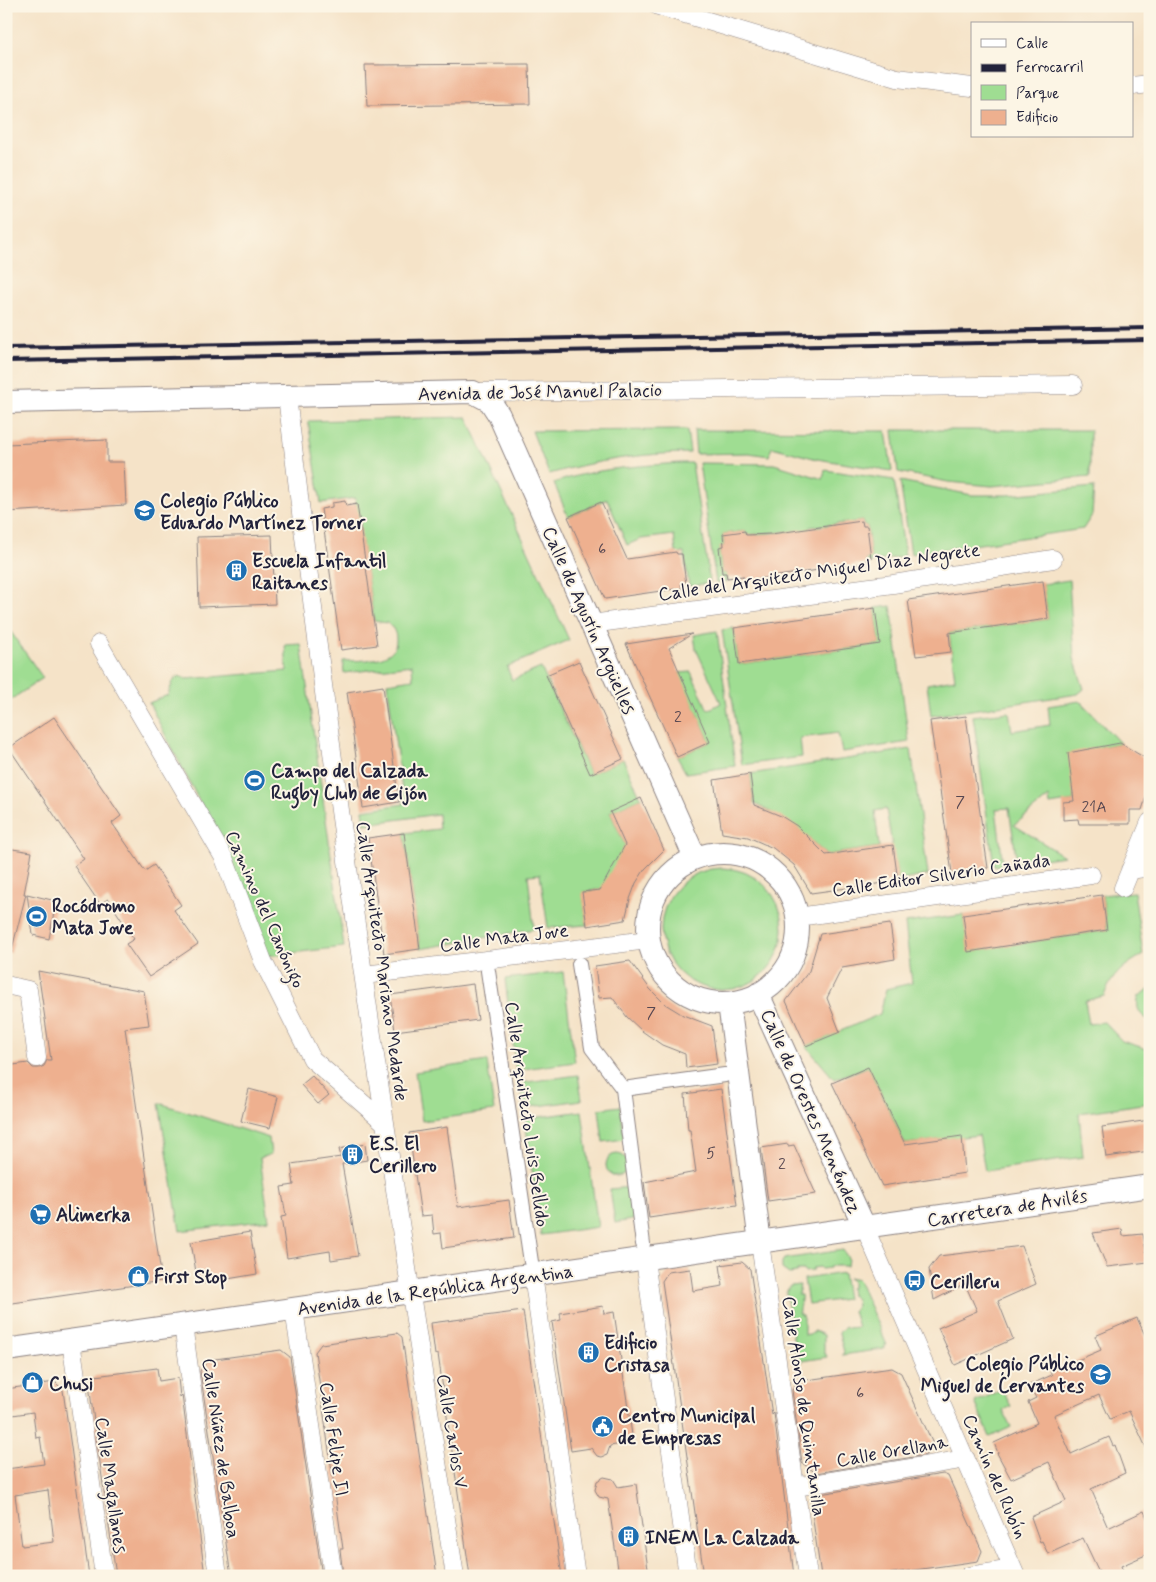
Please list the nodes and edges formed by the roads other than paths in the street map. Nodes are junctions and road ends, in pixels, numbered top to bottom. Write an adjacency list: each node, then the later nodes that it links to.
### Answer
1 (658, 6): 4 (street)
2 (1150, 84): 3 (street)
3 (1134, 86)
4 (971, 87)
5 (1074, 386): 6 (street, Avenida de José Manuel Palacio)
6 (473, 392): 7 (street, Avenida de José Manuel Palacio); 10 (street, Calle de Agustín Argüelles)
7 (287, 396): 8 (street, Avenida de José Manuel Palacio); 22 (street, Calle Arquitecto Mariano Medarde)
8 (6, 402)
9 (1053, 559): 10 (street, Calle del Arquitecto Miguel Díaz Negrete)
10 (591, 624): 13 (street, Calle de Agustín Argüelles)
11 (99, 644): 29 (street, Camino del Canónigo)
12 (1150, 822): 15 (street)
13 (694, 858): 18 (street); 19 (street)
14 (1150, 867): 15 (street)
15 (1130, 870): 17 (street)
16 (1091, 875): 18 (street, Calle Editor Silverio Cañada)
17 (1123, 888)
18 (798, 917): 24 (street)
19 (648, 940): 22 (street, Calle Mata Jove); 25 (street)
20 (579, 964): 28 (street)
21 (488, 971): 34 (street, Calle Arquitecto Luis Bellido)
22 (364, 975): 29 (street, Calle Arquitecto Mariano Medarde)
23 (6, 985): 26 (street)
24 (758, 994): 25 (street); 31 (street, Calle de Orestes Menéndez)
25 (730, 1003): 32 (street)
26 (37, 1058)
27 (726, 1076): 28 (street)
28 (623, 1089): 33 (street)
29 (384, 1122): 35 (street, Calle Arquitecto Mariano Medarde)
30 (1150, 1186): 31 (street, Carretera de Avilés)
31 (865, 1228): 32 (street, Avenida de la República Argentina); 40 (street, Camín del Rubín)
32 (760, 1243): 33 (street, Avenida de la República Argentina); 41 (street, Calle Alonso de Quintanilla)
33 (644, 1252): 34 (street, Avenida de la República Argentina); 48 (street)
34 (532, 1268): 35 (street, Avenida de la República Argentina); 47 (street)
35 (410, 1293): 36 (street, Avenida de la República Argentina); 46 (street, Calle Carlos V)
36 (294, 1309): 37 (street, Avenida de la República Argentina); 45 (street, Calle Felipe II)
37 (183, 1325): 38 (street, Avenida de la República Argentina); 44 (street, Calle Núñez de Balboa)
38 (70, 1341): 39 (street, Avenida de la República Argentina); 43 (street, Calle Magallanes)
39 (6, 1350)
40 (966, 1459): 41 (street, Calle Orellana); 42 (street, Camín del Rubín)
41 (795, 1488): 49 (street, Calle Alonso de Quintanilla)
42 (1015, 1572): 50 (street)
43 (104, 1576)
44 (218, 1576)
45 (333, 1576)
46 (455, 1576)
47 (576, 1576)
48 (688, 1576)
49 (808, 1576)
50 (970, 1576)

